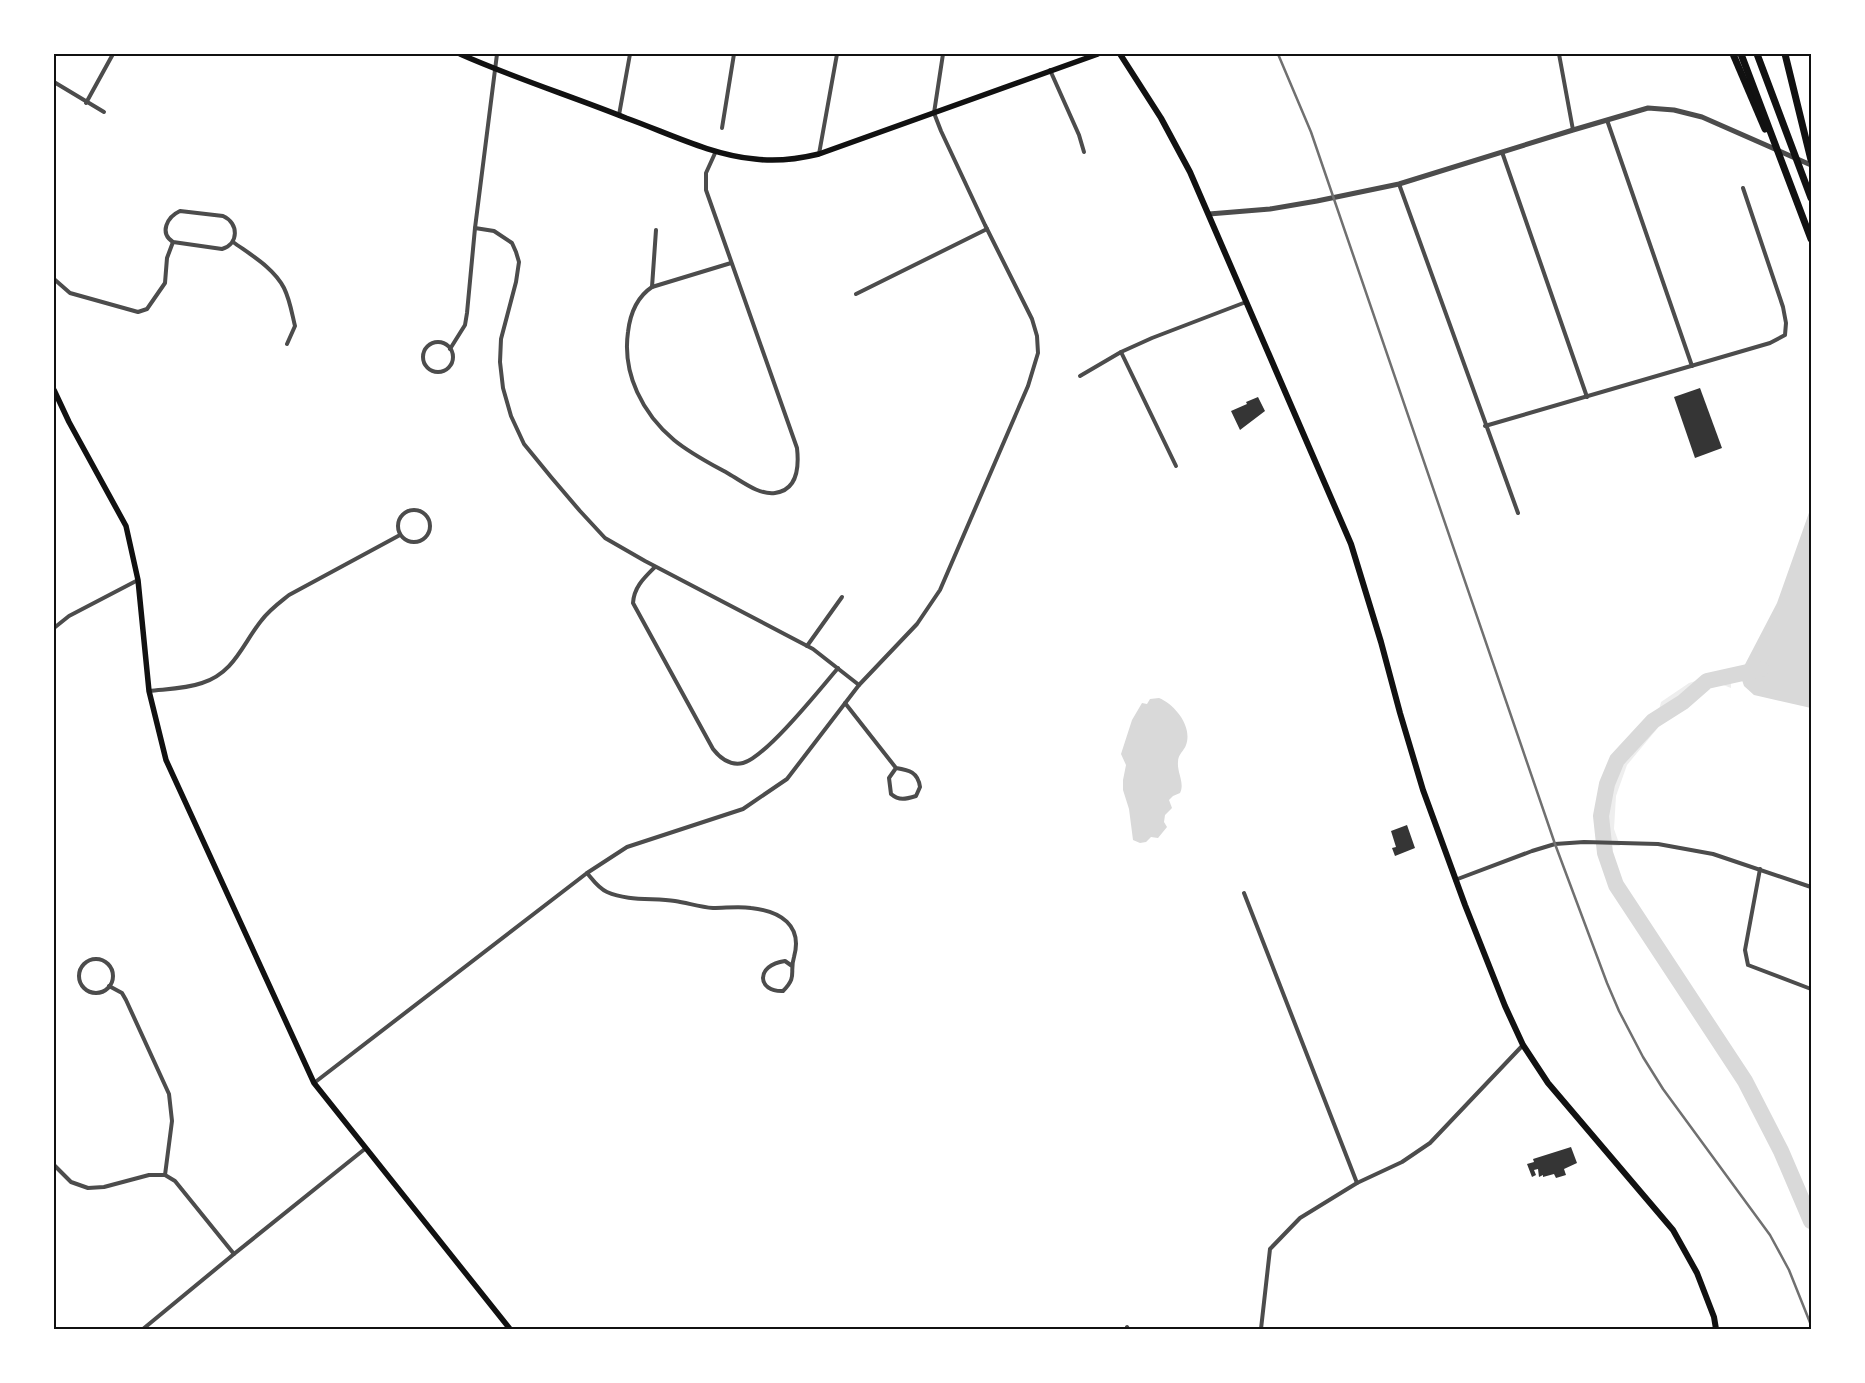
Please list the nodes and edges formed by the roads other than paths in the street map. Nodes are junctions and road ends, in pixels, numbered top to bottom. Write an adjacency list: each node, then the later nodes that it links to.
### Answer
1 (113, 54): 18 (street)
2 (460, 54): 15 (main road)
3 (497, 54): 15 (street)
4 (630, 54): 21 (street)
5 (734, 54): 24 (street)
6 (837, 54): 29 (street)
7 (943, 54): 20 (street)
8 (1098, 54): 16 (main road)
9 (1120, 54): 35 (main road)
10 (1560, 54): 25 (street)
11 (1733, 54): 23 (highway)
12 (1741, 54): 23 (highway)
13 (1757, 54): 34 (highway)
14 (1785, 54): 30 (highway)
15 (494, 69): 21 (main road); 36 (street)
16 (1050, 70): 20 (main road); 27 (street)
17 (54, 82): 18 (street)
18 (86, 103): 19 (street)
19 (104, 112)
20 (934, 113): 29 (main road); 37 (street)
21 (620, 115): 26 (main road)
22 (1607, 120): 25 (street); 31 (street); 50 (street)
23 (1766, 125): 39 (highway)
24 (722, 128)
25 (1573, 130): 28 (street)
26 (716, 150): 29 (main road); 42 (street)
27 (1084, 152)
28 (1502, 152): 32 (street); 53 (street)
29 (819, 154)
30 (1811, 160)
31 (1811, 165)
32 (1400, 184): 35 (street); 54 (street)
33 (1743, 188): 50 (street)
34 (1811, 198)
35 (1209, 214): 46 (main road)
36 (475, 228): 48 (street); 58 (street)
37 (987, 229): 45 (street); 64 (street)
38 (656, 230): 44 (street)
39 (1811, 239)
40 (173, 242): 41 (street); 41 (street); 43 (street)
41 (233, 242): 47 (street)
42 (731, 263): 44 (street); 44 (street)
43 (54, 279)
44 (652, 287)
45 (856, 294)
46 (1246, 302): 49 (street); 70 (main road)
47 (286, 344)
48 (450, 349): 48 (street)
49 (1121, 352): 51 (street); 55 (street)
50 (1692, 366): 53 (street)
51 (1080, 376)
52 (54, 390): 59 (main road)
53 (1587, 396): 54 (street)
54 (1485, 426): 56 (street)
55 (1176, 466)
56 (1518, 513)
57 (400, 535): 57 (street); 65 (street)
58 (655, 566): 62 (street); 63 (street)
59 (138, 580): 61 (street); 65 (main road)
60 (842, 597): 62 (street)
61 (54, 628)
62 (807, 646): 63 (street)
63 (838, 668): 64 (street)
64 (859, 685): 66 (street)
65 (149, 691): 77 (main road)
66 (845, 703): 67 (street); 69 (street)
67 (896, 768): 67 (street)
68 (1760, 869): 70 (street); 71 (street); 75 (street)
69 (587, 873): 73 (street); 77 (street)
70 (1455, 880): 76 (main road)
71 (1811, 887)
72 (1244, 893): 81 (street)
73 (792, 966): 73 (street)
74 (109, 986): 74 (street); 80 (street)
75 (1811, 989)
76 (1523, 1045): 81 (street); 86 (main road)
77 (314, 1083): 78 (main road)
78 (366, 1148): 82 (street); 84 (main road)
79 (54, 1164): 80 (street)
80 (165, 1175): 82 (street)
81 (1357, 1183): 85 (street)
82 (234, 1254): 83 (street)
83 (143, 1329)
84 (510, 1329)
85 (1261, 1329)
86 (1716, 1329)

